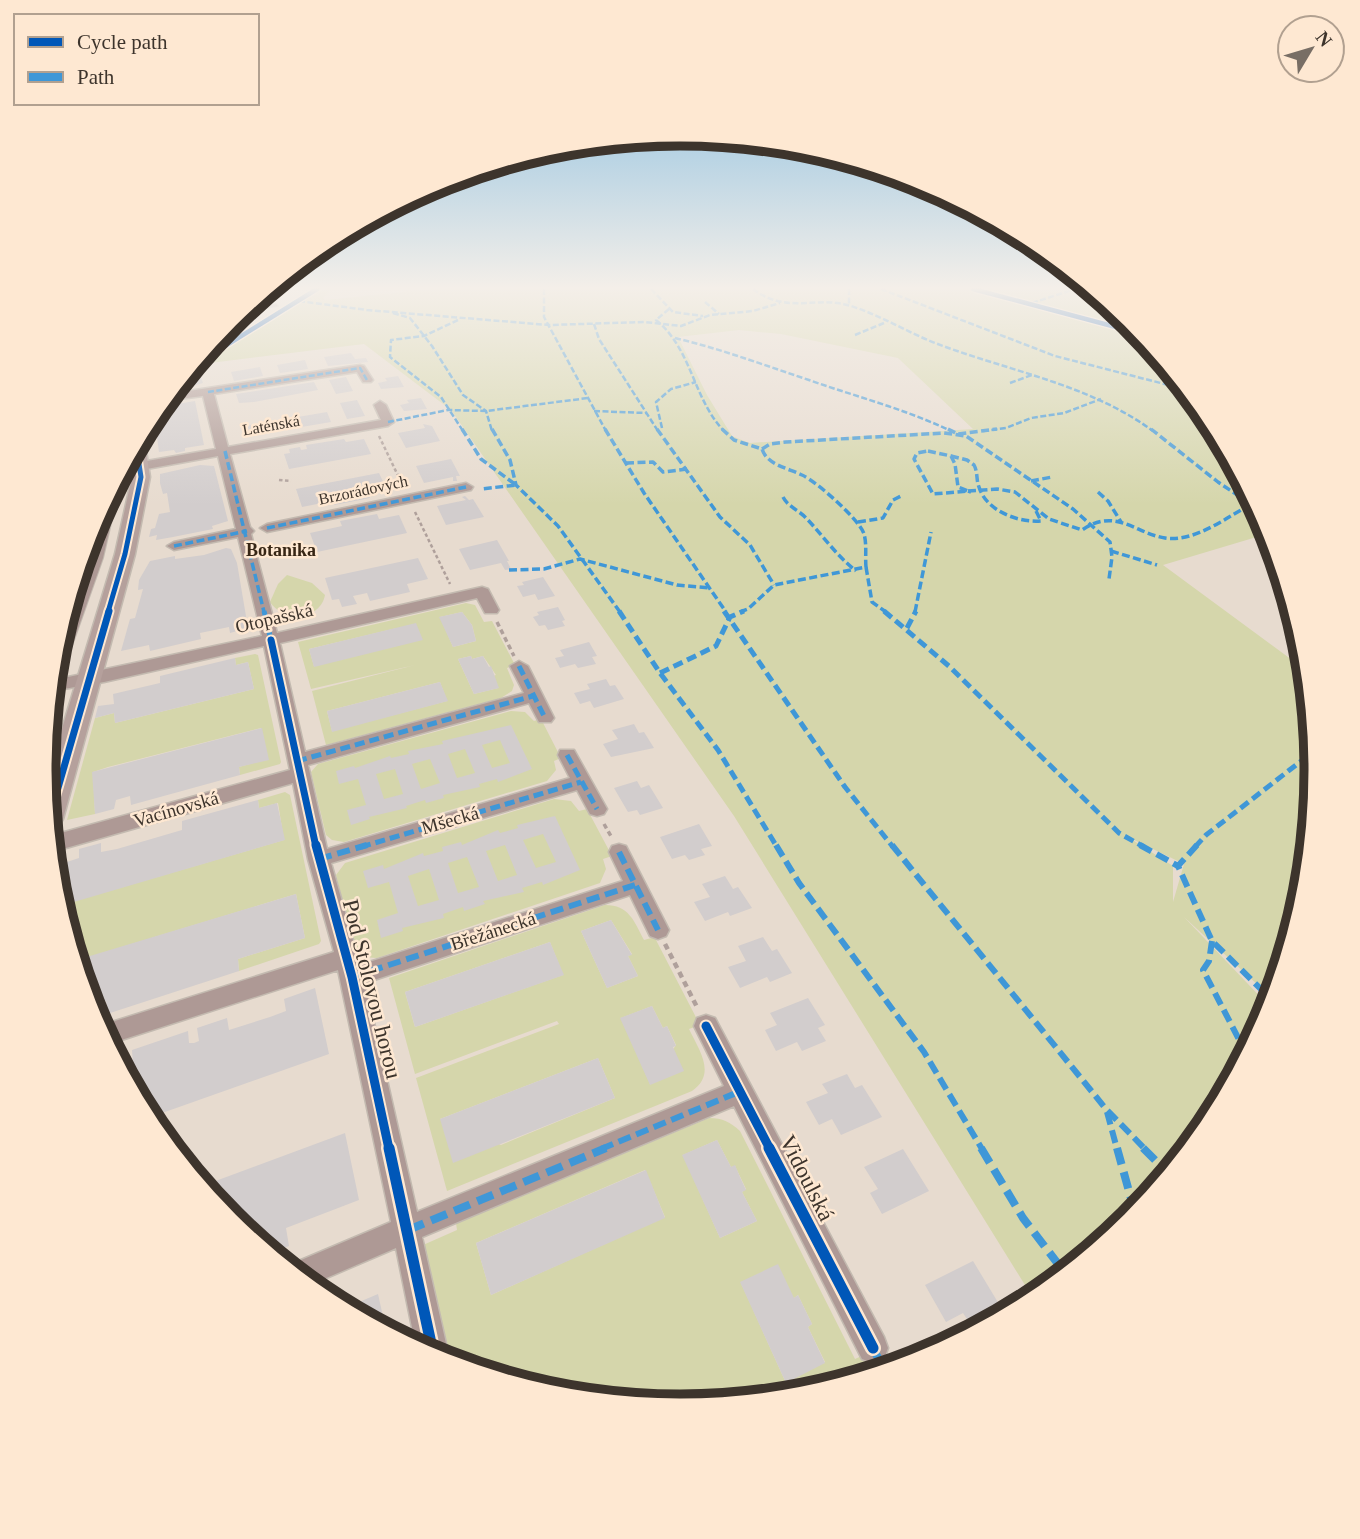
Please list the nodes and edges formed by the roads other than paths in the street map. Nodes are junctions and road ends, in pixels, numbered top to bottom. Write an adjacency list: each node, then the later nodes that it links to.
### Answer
1 (367, 380): 2 (street)
2 (208, 392): 3 (street); 5 (street, Pod Stolovou horou)
3 (181, 396)
4 (380, 405): 5 (street, Laténská)
5 (225, 451): 6 (street, Laténská); 11 (street, Pod Stolovou horou)
6 (129, 476)
7 (129, 477): 19 (street)
8 (127, 480): 13 (lane)
9 (466, 487): 10 (street, Brzorádových)
10 (267, 527)
11 (245, 532): 12 (street); 17 (street, Pod Stolovou horou)
12 (174, 546)
13 (99, 558): 14 (lane); 16 (lane)
14 (93, 559)
15 (491, 610): 17 (street, Otopašská)
16 (70, 640)
17 (271, 640): 19 (street, Otopašská); 24 (street, Pod Stolovou horou)
18 (519, 666): 21 (street)
19 (89, 681): 20 (street, Otopašská); 26 (street)
20 (61, 688)
21 (533, 696): 22 (street); 24 (street, Vacínovská)
22 (545, 718)
23 (567, 755): 25 (street)
24 (298, 768): 28 (street, Vacínovská); 30 (street, Pod Stolovou horou)
25 (581, 782): 27 (street); 30 (street, Mšecká)
26 (57, 793)
27 (597, 809)
28 (60, 841)
29 (618, 852): 31 (street)
30 (320, 859): 33 (street, Pod Stolovou horou)
31 (635, 885): 32 (street); 33 (street, Břežánecká)
32 (658, 930)
33 (349, 967): 35 (street, Břežánecká); 37 (street, Pod Stolovou horou)
34 (706, 1026): 36 (street, Vidoulská)
35 (114, 1032)
36 (741, 1091): 37 (street); 40 (street, Vidoulská)
37 (408, 1230): 38 (street); 39 (street, Pod Stolovou horou)
38 (308, 1271)
39 (431, 1341)
40 (873, 1348)

